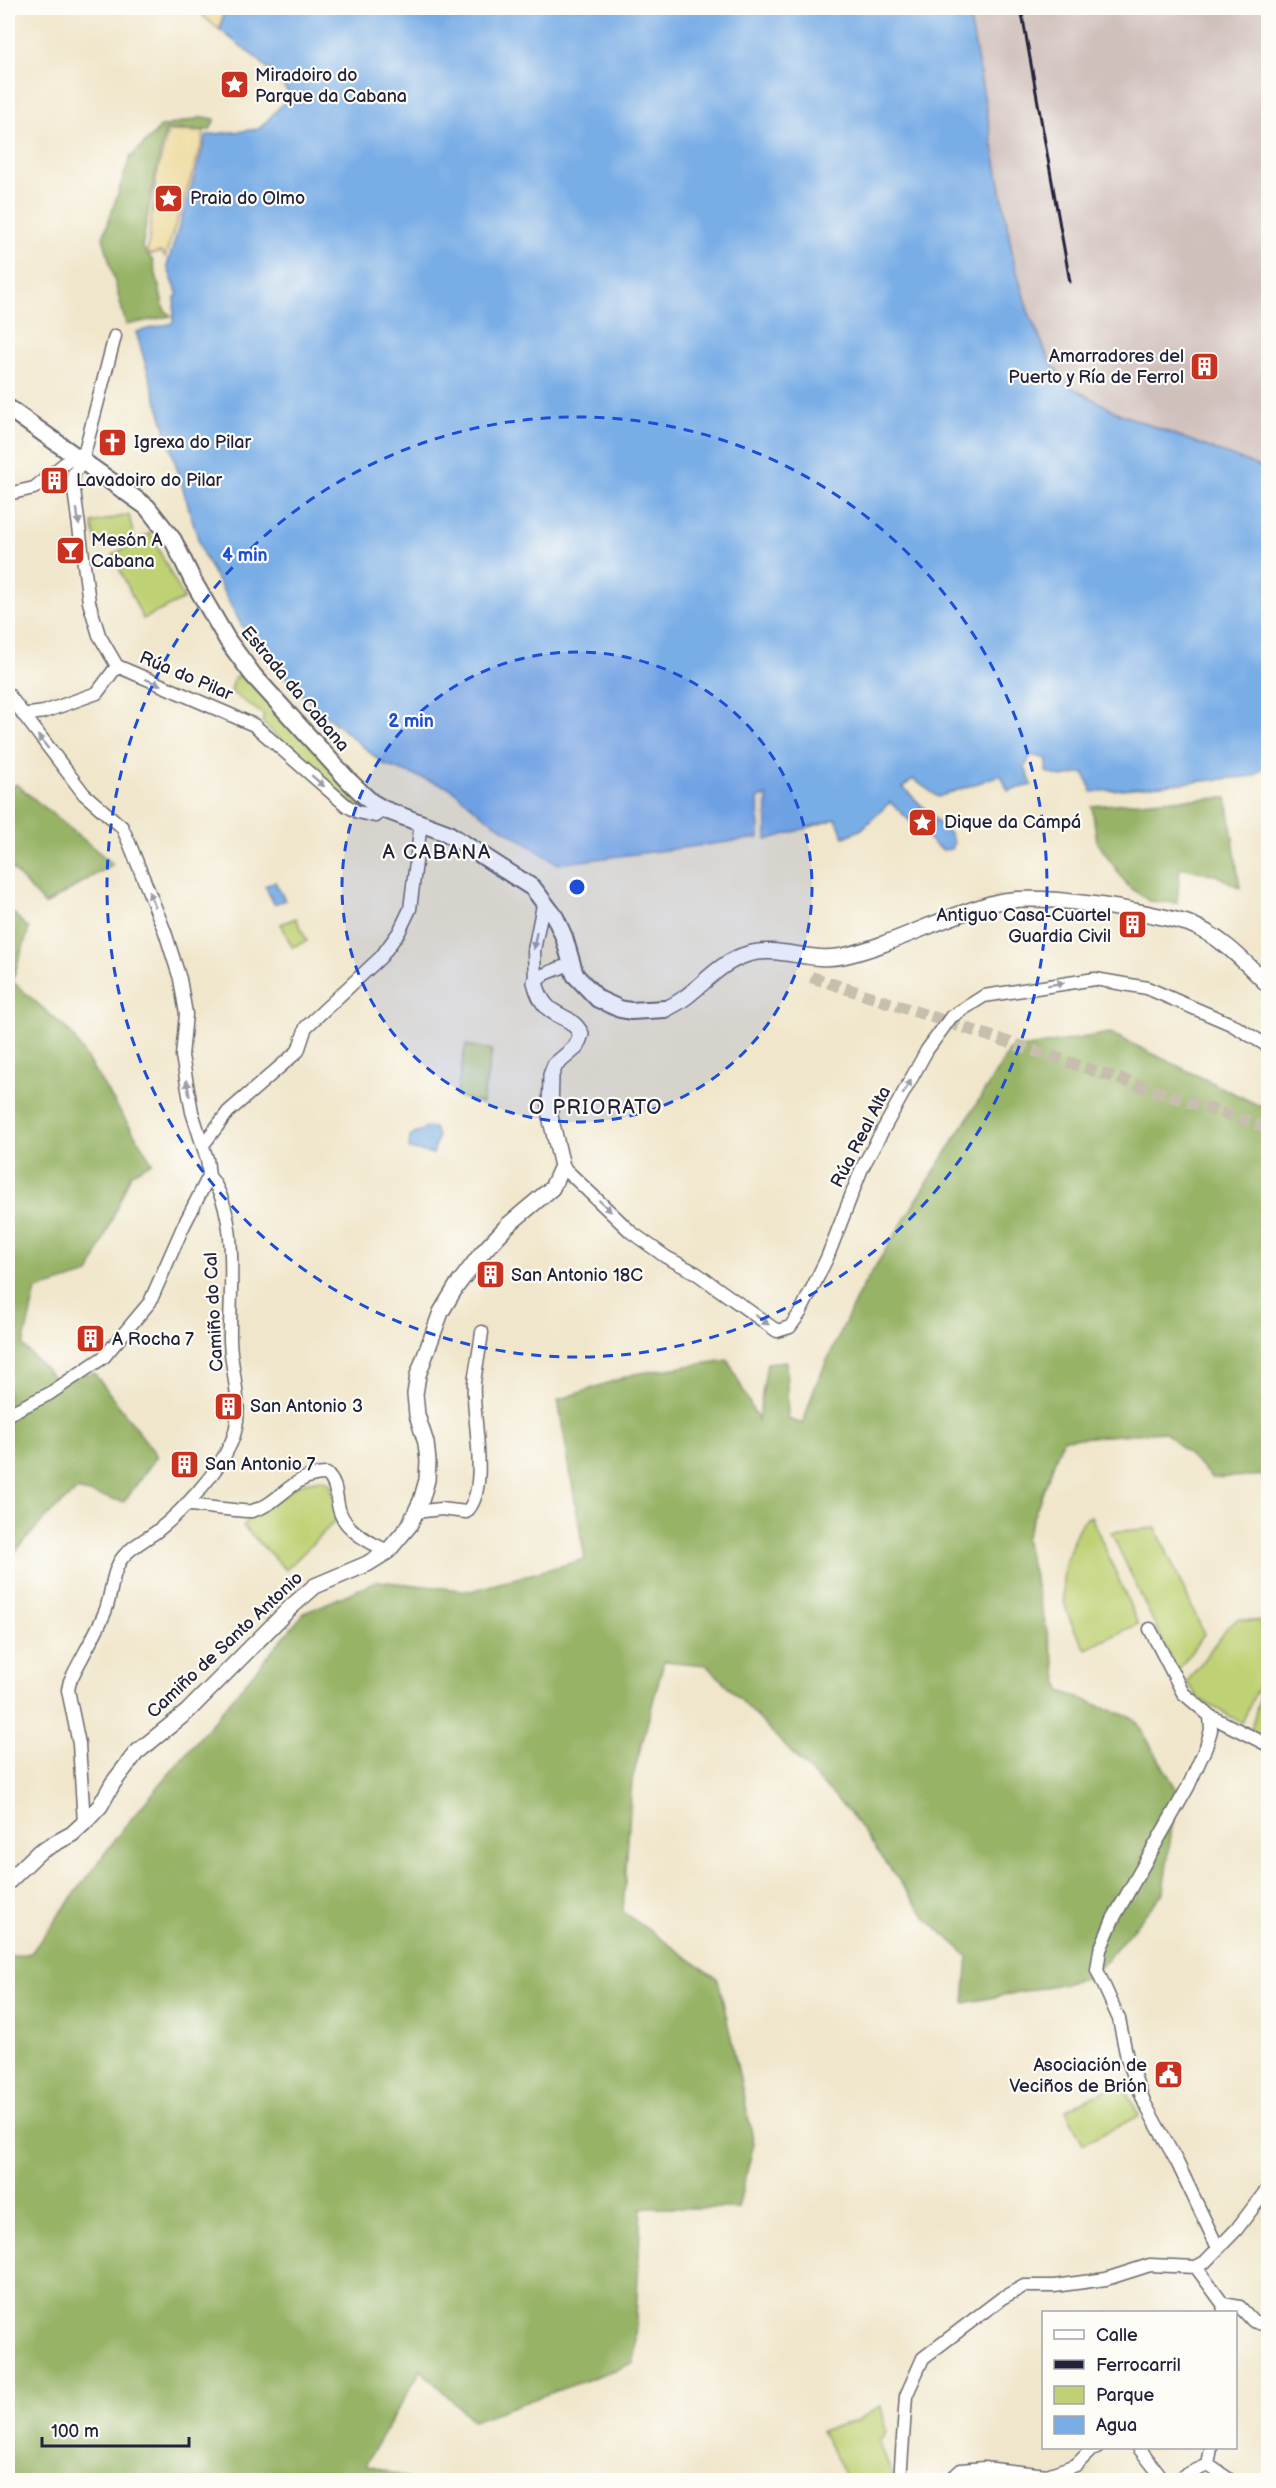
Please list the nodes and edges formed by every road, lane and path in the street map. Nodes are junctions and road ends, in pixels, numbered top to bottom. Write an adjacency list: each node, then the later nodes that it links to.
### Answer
1 (115, 336): 3 (street, Rúa do Pilar)
2 (8, 408): 3 (main road, Estrada da Cabana)
3 (78, 459): 4 (street); 5 (street, Rúa do Pilar, one-way to 5); 8 (main road, Estrada da Cabana)
4 (8, 494)
5 (117, 666): 7 (street); 8 (street, Rúa do Pilar, one-way to 8)
6 (8, 694): 7 (street, Camiño do Cal)
7 (23, 715): 16 (street, Camiño do Cal, one-way to 7)
8 (383, 809): 9 (main road, Estrada da Cabana)
9 (421, 824): 10 (main road, Estrada da Cabana); 16 (street)
10 (544, 900): 11 (main road, Estrada da Cabana); 12 (street, one-way to 12)
11 (570, 964): 12 (street); 14 (main road, Estrada da Cabana)
12 (535, 982): 17 (street)
13 (1269, 985): 14 (street)
14 (665, 1009)
15 (1269, 1047): 17 (street, Rúa Real Alta, one-way to 15)
16 (203, 1144): 18 (street, Camiño do Cal)
17 (562, 1166): 22 (street, Camiño de Santo Antonio)
18 (209, 1176): 20 (street); 21 (street, Camiño do Cal)
19 (482, 1332): 22 (street)
20 (8, 1414)
21 (186, 1504): 23 (street); 27 (street, Camiño do Cal)
22 (415, 1512): 23 (street, Camiño de Santo Antonio)
23 (388, 1551): 27 (street, Camiño de Santo Antonio)
24 (1150, 1629): 25 (street)
25 (1210, 1716): 26 (street); 30 (street)
26 (1269, 1745)
27 (84, 1822): 28 (street, Camiño de Santo Antonio)
28 (8, 1882)
29 (1269, 2188): 30 (street)
30 (1218, 2248): 31 (street)
31 (1196, 2267): 32 (street); 38 (street)
32 (1223, 2308): 33 (street)
33 (1269, 2326)
34 (1094, 2449): 39 (street)
35 (1140, 2449): 40 (street)
36 (1211, 2449): 37 (street)
37 (1208, 2465): 41 (street); 42 (street)
38 (900, 2481)
39 (950, 2481)
40 (1164, 2481)
41 (1178, 2481)
42 (1230, 2481)

